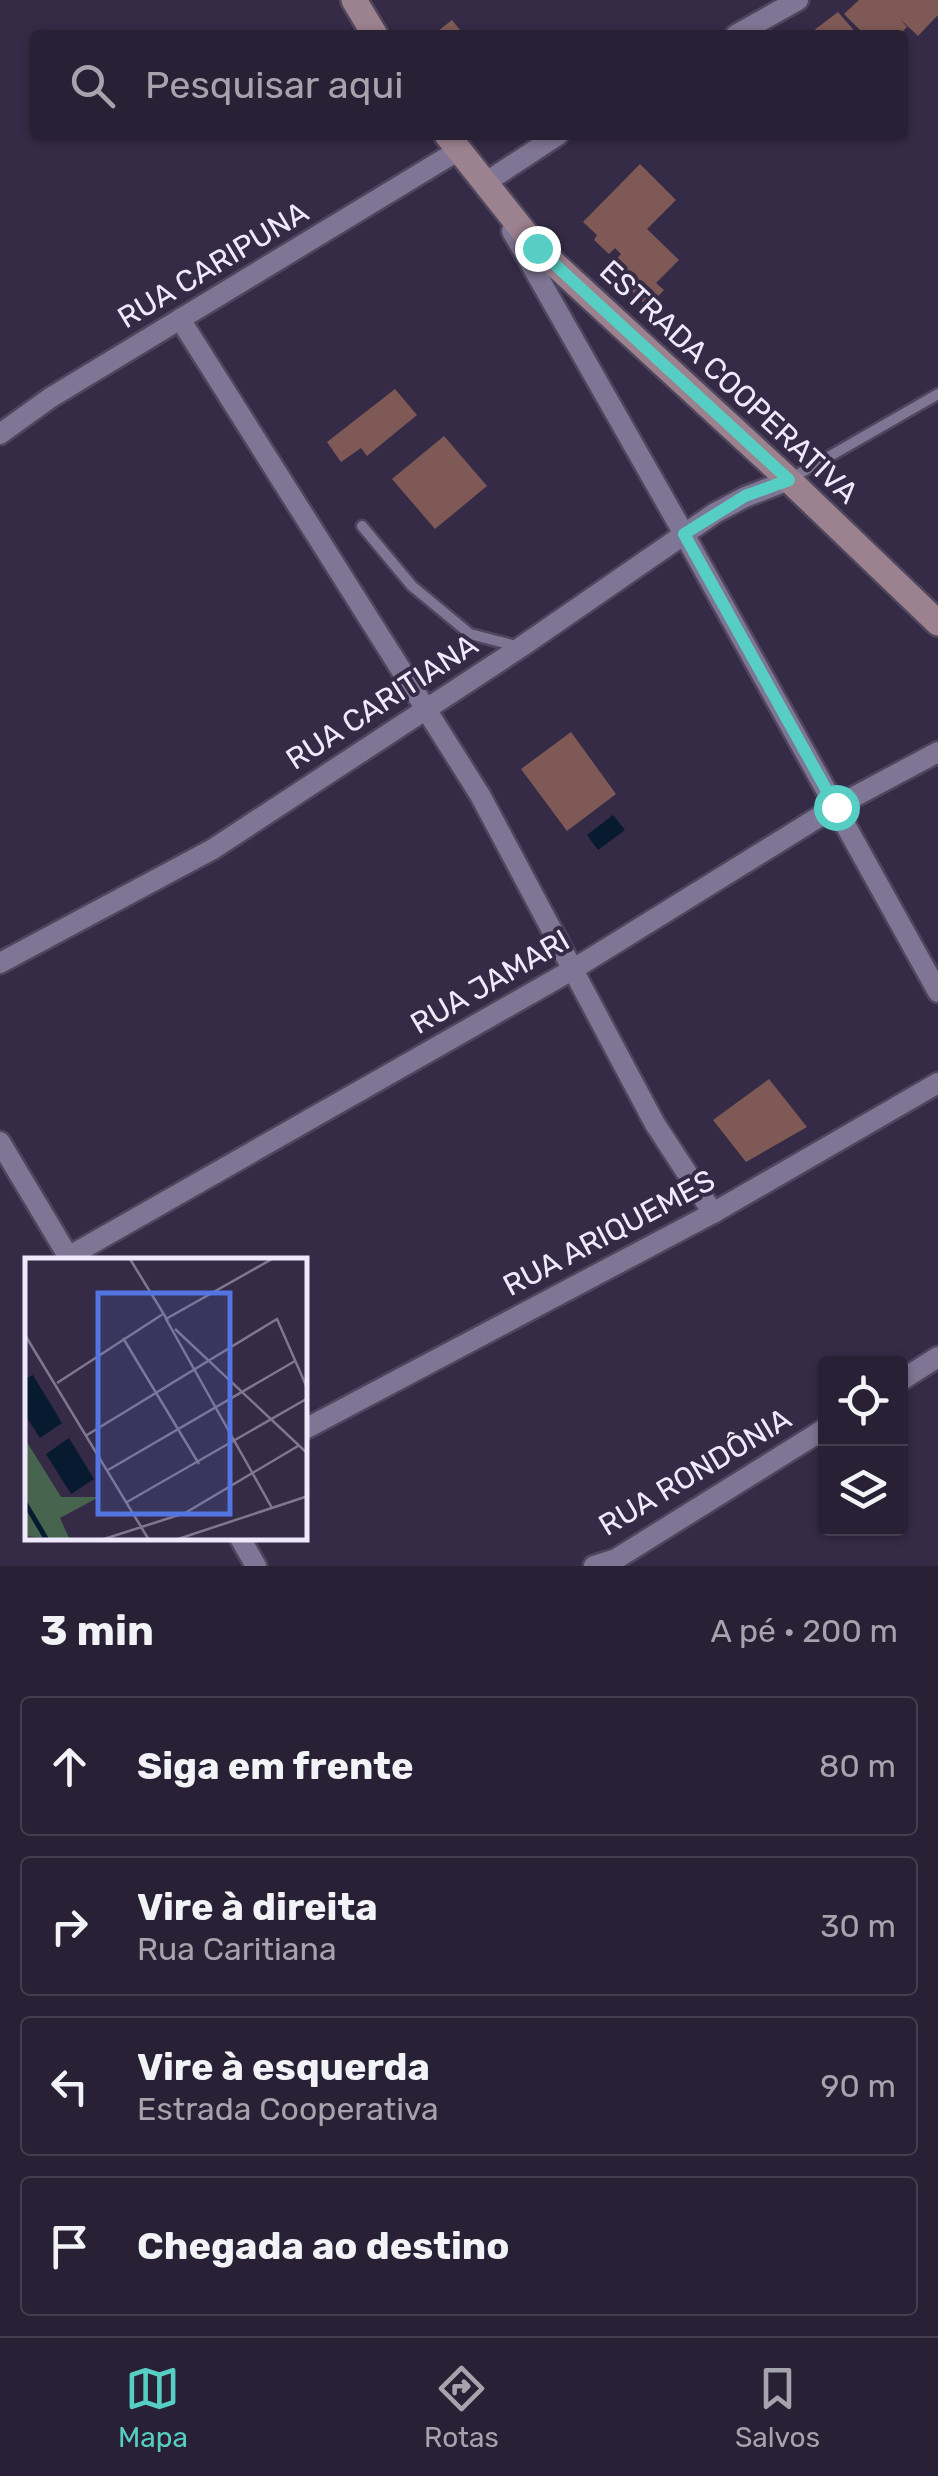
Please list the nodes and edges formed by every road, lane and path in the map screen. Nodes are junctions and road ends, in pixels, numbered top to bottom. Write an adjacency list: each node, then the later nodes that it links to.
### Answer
1 (354, 0): 3 (street)
2 (798, 0): 4 (street)
3 (373, 30)
4 (745, 30)
5 (550, 140): 7 (street)
6 (453, 143): 7 (street, ESTRADA COOPERATIVA); 8 (street, RUA CARIPUNA)
7 (485, 183): 11 (street, ESTRADA COOPERATIVA); 13 (street)
8 (180, 320): 10 (street, RUA CARIPUNA); 16 (street)
9 (938, 394): 11 (lane)
10 (0, 434)
11 (789, 480): 13 (street, RUA CARITIANA); 14 (street, ESTRADA COOPERATIVA)
12 (362, 526): 15 (lane)
13 (684, 534): 15 (street, RUA CARITIANA); 18 (street)
14 (938, 623)
15 (521, 647): 16 (street, RUA CARITIANA)
16 (426, 709): 19 (street, RUA CARITIANA); 20 (street)
17 (938, 752): 18 (street, RUA JAMARI)
18 (836, 807): 20 (street, RUA JAMARI); 21 (street)
19 (0, 963)
20 (572, 970): 24 (street); 26 (street, RUA JAMARI)
21 (938, 992)
22 (938, 1083): 24 (street, RUA ARIQUEMES)
23 (0, 1142): 25 (street)
24 (713, 1213): 29 (street, RUA ARIQUEMES)
25 (69, 1258)
26 (72, 1258)
27 (938, 1357): 28 (street)
28 (908, 1375)
29 (308, 1426)
30 (818, 1433): 33 (street, RUA RONDÔNIA)
31 (242, 1541): 32 (street)
32 (256, 1566)
33 (594, 1566)

